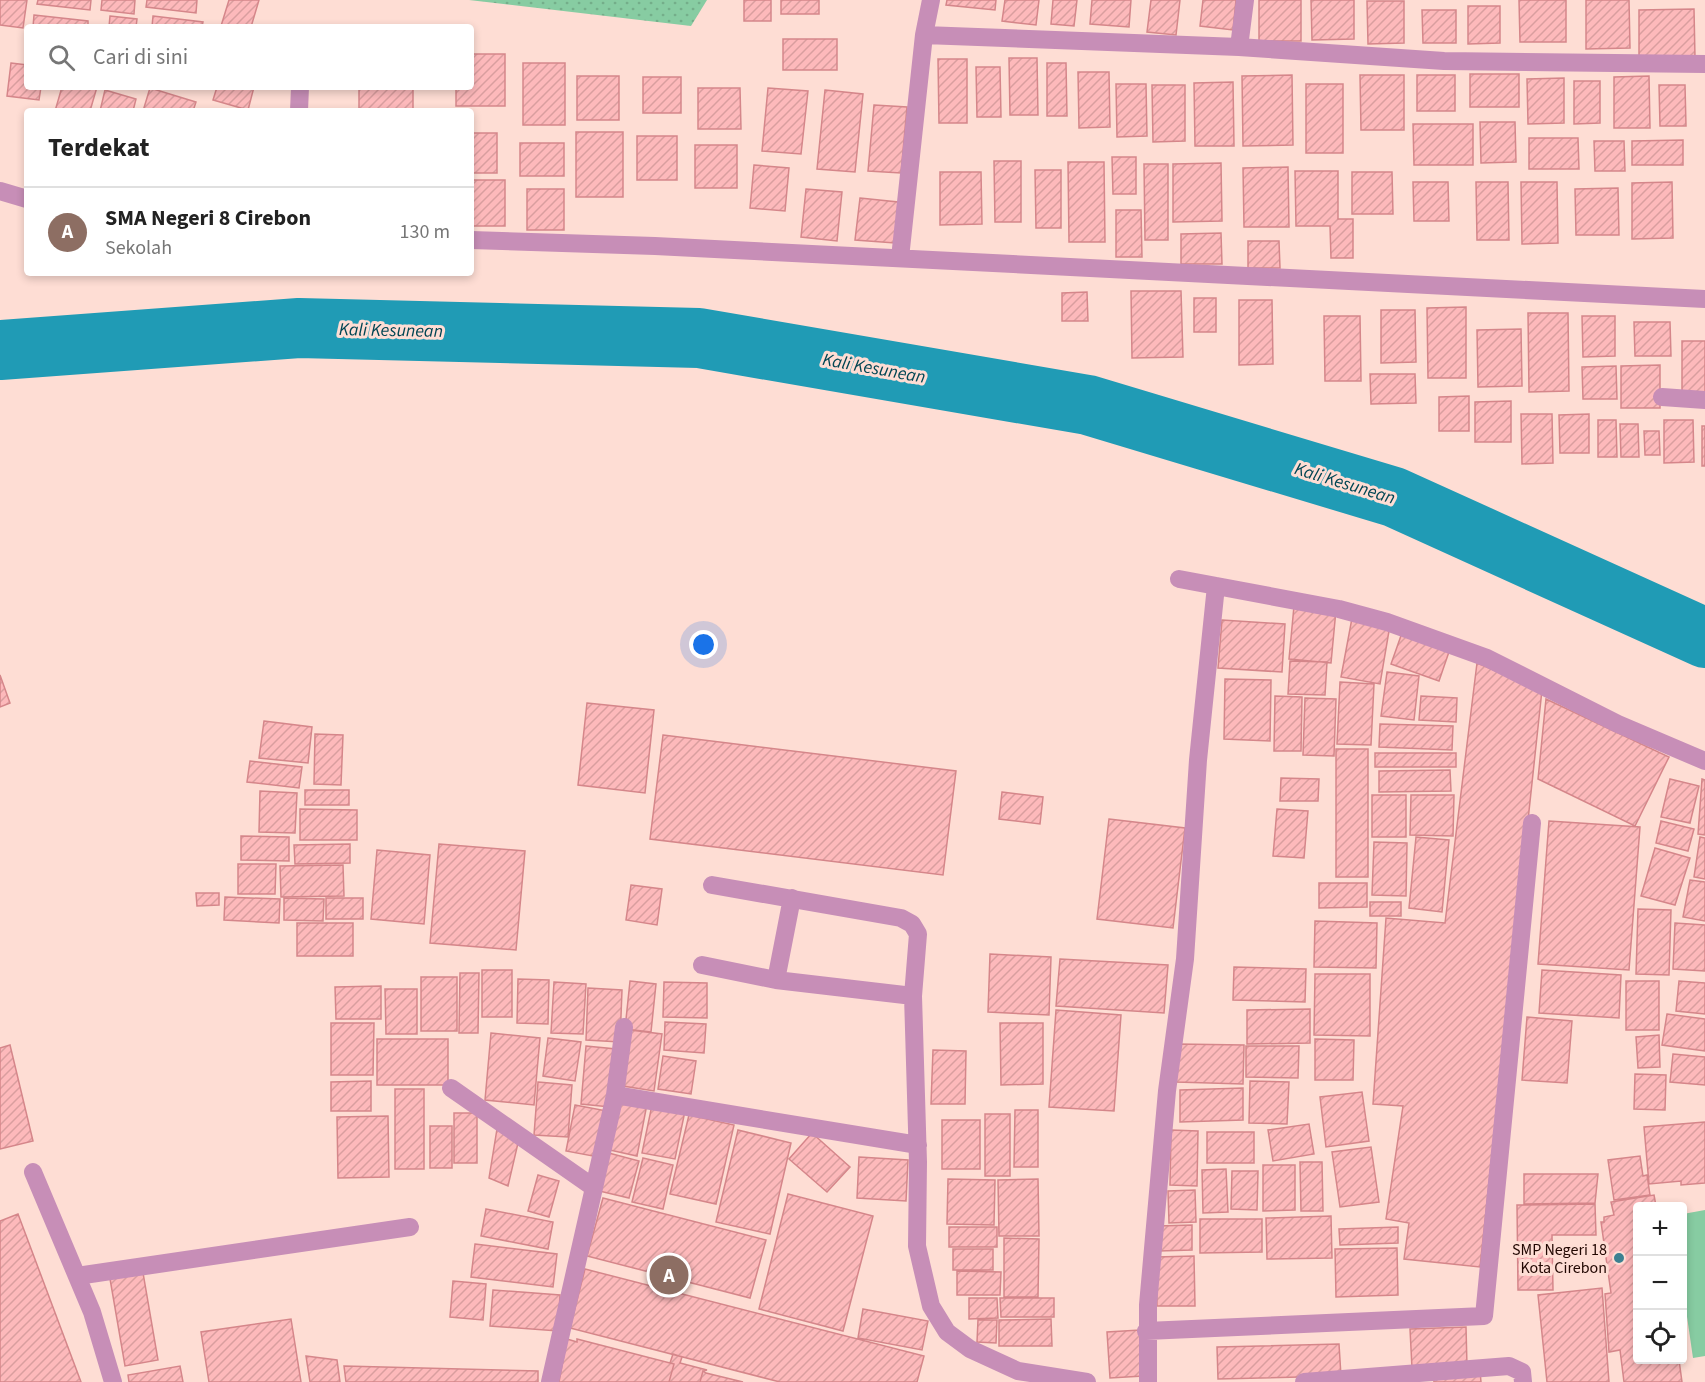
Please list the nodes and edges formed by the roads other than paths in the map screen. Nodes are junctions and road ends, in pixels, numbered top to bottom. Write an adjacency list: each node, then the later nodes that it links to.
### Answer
1 (931, 0): 3 (street)
2 (1245, 0): 4 (street)
3 (924, 35): 4 (street); 11 (street)
4 (1239, 47): 5 (street)
5 (1705, 64)
6 (300, 90): 7 (street)
7 (299, 108)
8 (0, 191): 9 (street)
9 (24, 198)
10 (474, 240): 11 (street)
11 (900, 258): 12 (street)
12 (1705, 299)
13 (1662, 397): 14 (street)
14 (1705, 400)
15 (1179, 579): 16 (street)
16 (1216, 586): 17 (street); 32 (street)
17 (1705, 761)
18 (1532, 823): 32 (street)
19 (712, 885): 20 (street)
20 (792, 898): 22 (street); 23 (street)
21 (702, 965): 22 (street)
22 (776, 980): 23 (street)
23 (913, 996): 27 (street)
24 (624, 1027): 26 (street)
25 (451, 1088): 29 (street)
26 (615, 1095): 27 (street); 29 (street)
27 (918, 1145): 35 (street)
28 (33, 1172): 31 (street)
29 (593, 1187): 34 (street)
30 (410, 1227): 31 (street)
31 (77, 1276): 33 (street)
32 (1146, 1331): 36 (street)
33 (113, 1382)
34 (550, 1382)
35 (1088, 1382)
36 (1148, 1382)
37 (1304, 1382): 38 (street)
38 (1523, 1382)

